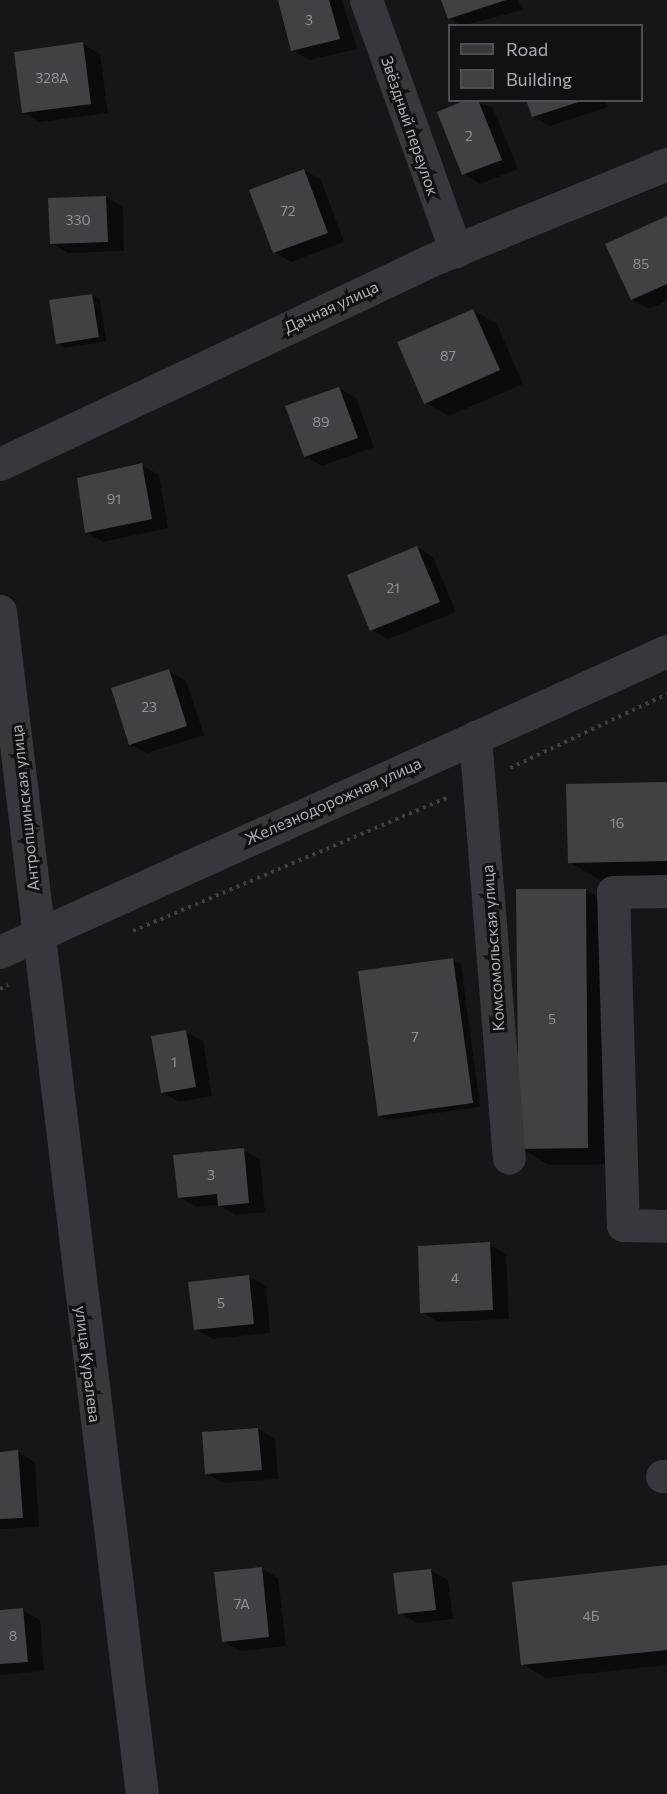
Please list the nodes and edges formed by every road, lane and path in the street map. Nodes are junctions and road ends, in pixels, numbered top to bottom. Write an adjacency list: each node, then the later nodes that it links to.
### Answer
1 (366, 0): 3 (street, Звёздный переулок)
2 (667, 164): 3 (street, Дачная улица)
3 (456, 251): 4 (street, Дачная улица)
4 (0, 464)
5 (0, 611): 9 (street, Антропшинская улица)
6 (667, 651): 8 (street, Железнодорожная улица)
7 (667, 694): 10 (path)
8 (475, 737): 10 (street, Комсомольская улица); 13 (street, Железнодорожная улица)
9 (10, 760): 13 (street, Антропшинская улица)
10 (479, 783): 12 (path); 17 (street, Комсомольская улица)
11 (667, 891): 18 (street)
12 (128, 933)
13 (38, 934): 14 (street, Железнодорожная улица); 15 (street, улица Куралева)
14 (0, 952)
15 (41, 970): 16 (path); 19 (street, улица Куралева)
16 (0, 989)
17 (509, 1158)
18 (667, 1226)
19 (142, 1794)

